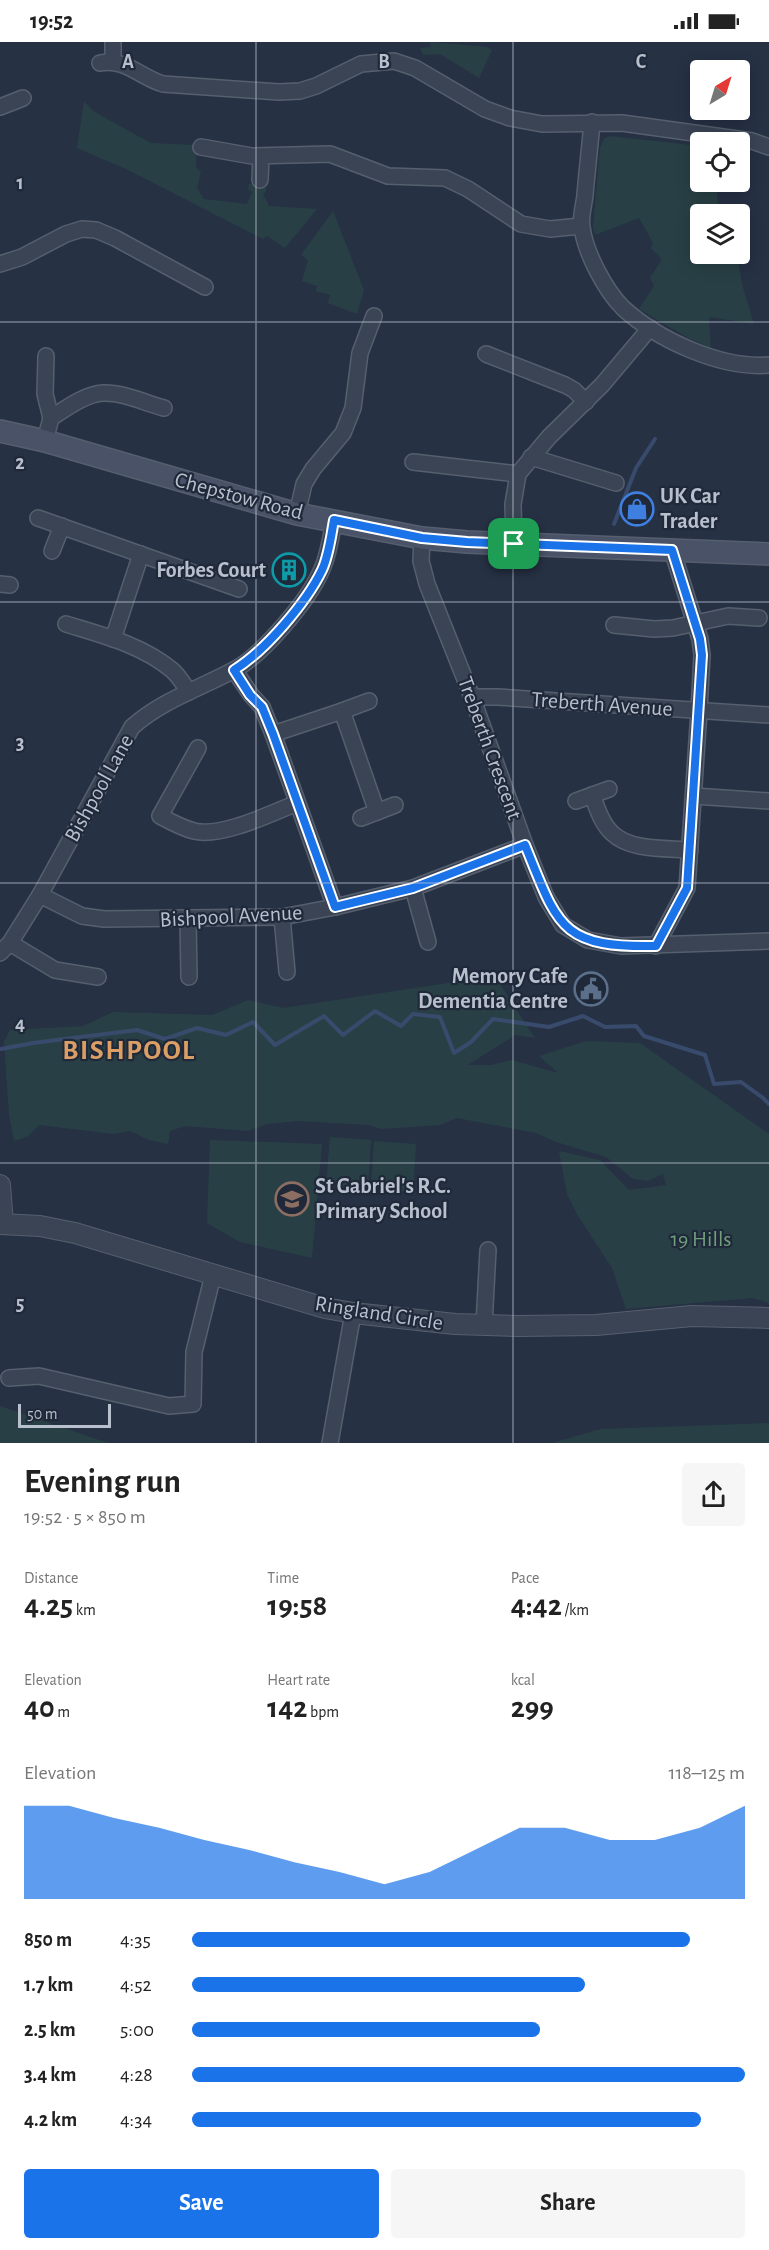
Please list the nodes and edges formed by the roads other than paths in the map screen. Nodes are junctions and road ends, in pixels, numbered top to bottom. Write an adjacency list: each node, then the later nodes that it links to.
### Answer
1 (113, 42): 4 (street)
2 (23, 98): 3 (street)
3 (0, 107)
4 (592, 122): 6 (street); 9 (street)
5 (201, 147): 7 (street)
6 (769, 147)
7 (261, 156): 8 (street); 9 (street)
8 (260, 180)
9 (581, 226): 13 (street)
10 (0, 264): 11 (street)
11 (205, 287)
12 (374, 316): 26 (street)
13 (650, 328): 16 (street); 17 (street)
14 (486, 354): 17 (street)
15 (46, 356): 19 (street)
16 (769, 365)
17 (586, 402): 22 (street)
18 (164, 408): 19 (street)
19 (51, 418): 21 (street)
20 (0, 431): 21 (main road, Chepstow Road)
21 (45, 441): 26 (main road, Chepstow Road)
22 (531, 457): 24 (street); 25 (street)
23 (413, 462): 24 (street)
24 (518, 474): 31 (street)
25 (616, 483)
26 (297, 513): 28 (main road, Chepstow Road)
27 (38, 518): 29 (street)
28 (334, 520): 30 (main road, Chepstow Road); 42 (street, Bishpool Lane)
29 (62, 526): 33 (street); 34 (street)
30 (422, 538): 31 (main road, Chepstow Road); 44 (street, Treberth Crescent)
31 (514, 544): 32 (main road, Chepstow Road)
32 (672, 550): 35 (main road, Chepstow Road); 39 (street)
33 (52, 551)
34 (141, 554): 36 (street); 41 (street)
35 (769, 554)
36 (239, 589)
37 (759, 618): 39 (street)
38 (66, 624): 41 (street)
39 (695, 624): 40 (street); 47 (street)
40 (614, 625)
41 (113, 639): 43 (street)
42 (234, 670): 43 (street, Bishpool Lane); 49 (street)
43 (189, 692): 63 (street, Bishpool Lane)
44 (472, 697): 47 (street, Treberth Avenue); 60 (street, Treberth Crescent)
45 (369, 701): 46 (street)
46 (342, 711): 49 (street); 58 (street)
47 (699, 711): 48 (street, Treberth Avenue); 53 (street)
48 (769, 715)
49 (273, 734): 56 (street)
50 (198, 748): 56 (street)
51 (609, 789): 52 (street)
52 (592, 795): 54 (street); 61 (street)
53 (694, 796): 55 (street); 61 (street)
54 (576, 801)
55 (769, 801)
56 (297, 803): 64 (street)
57 (395, 805): 58 (street)
58 (377, 812): 59 (street)
59 (361, 818)
60 (525, 845): 62 (street, Bishpool Avenue); 69 (street, Treberth Crescent)
61 (690, 850): 69 (street)
62 (413, 888): 64 (street, Bishpool Avenue); 68 (street)
63 (40, 895): 66 (street, Bishpool Avenue); 70 (street, Bishpool Lane)
64 (335, 907): 65 (street, Bishpool Avenue)
65 (282, 917): 66 (street, Bishpool Avenue); 71 (street)
66 (188, 920): 73 (street)
67 (769, 941): 69 (street, Treberth Crescent)
68 (428, 942)
69 (656, 946)
70 (5, 948): 72 (street)
71 (287, 972)
72 (98, 977)
73 (189, 977)
74 (0, 1185): 75 (street)
75 (2, 1224): 77 (street, Ringland Circle)
76 (488, 1250): 80 (street)
77 (213, 1275): 78 (street, Ringland Circle); 81 (street)
78 (353, 1313): 80 (street, Ringland Circle); 82 (street)
79 (769, 1318): 80 (street, Ringland Circle)
80 (484, 1325)
81 (9, 1378)
82 (330, 1443)

